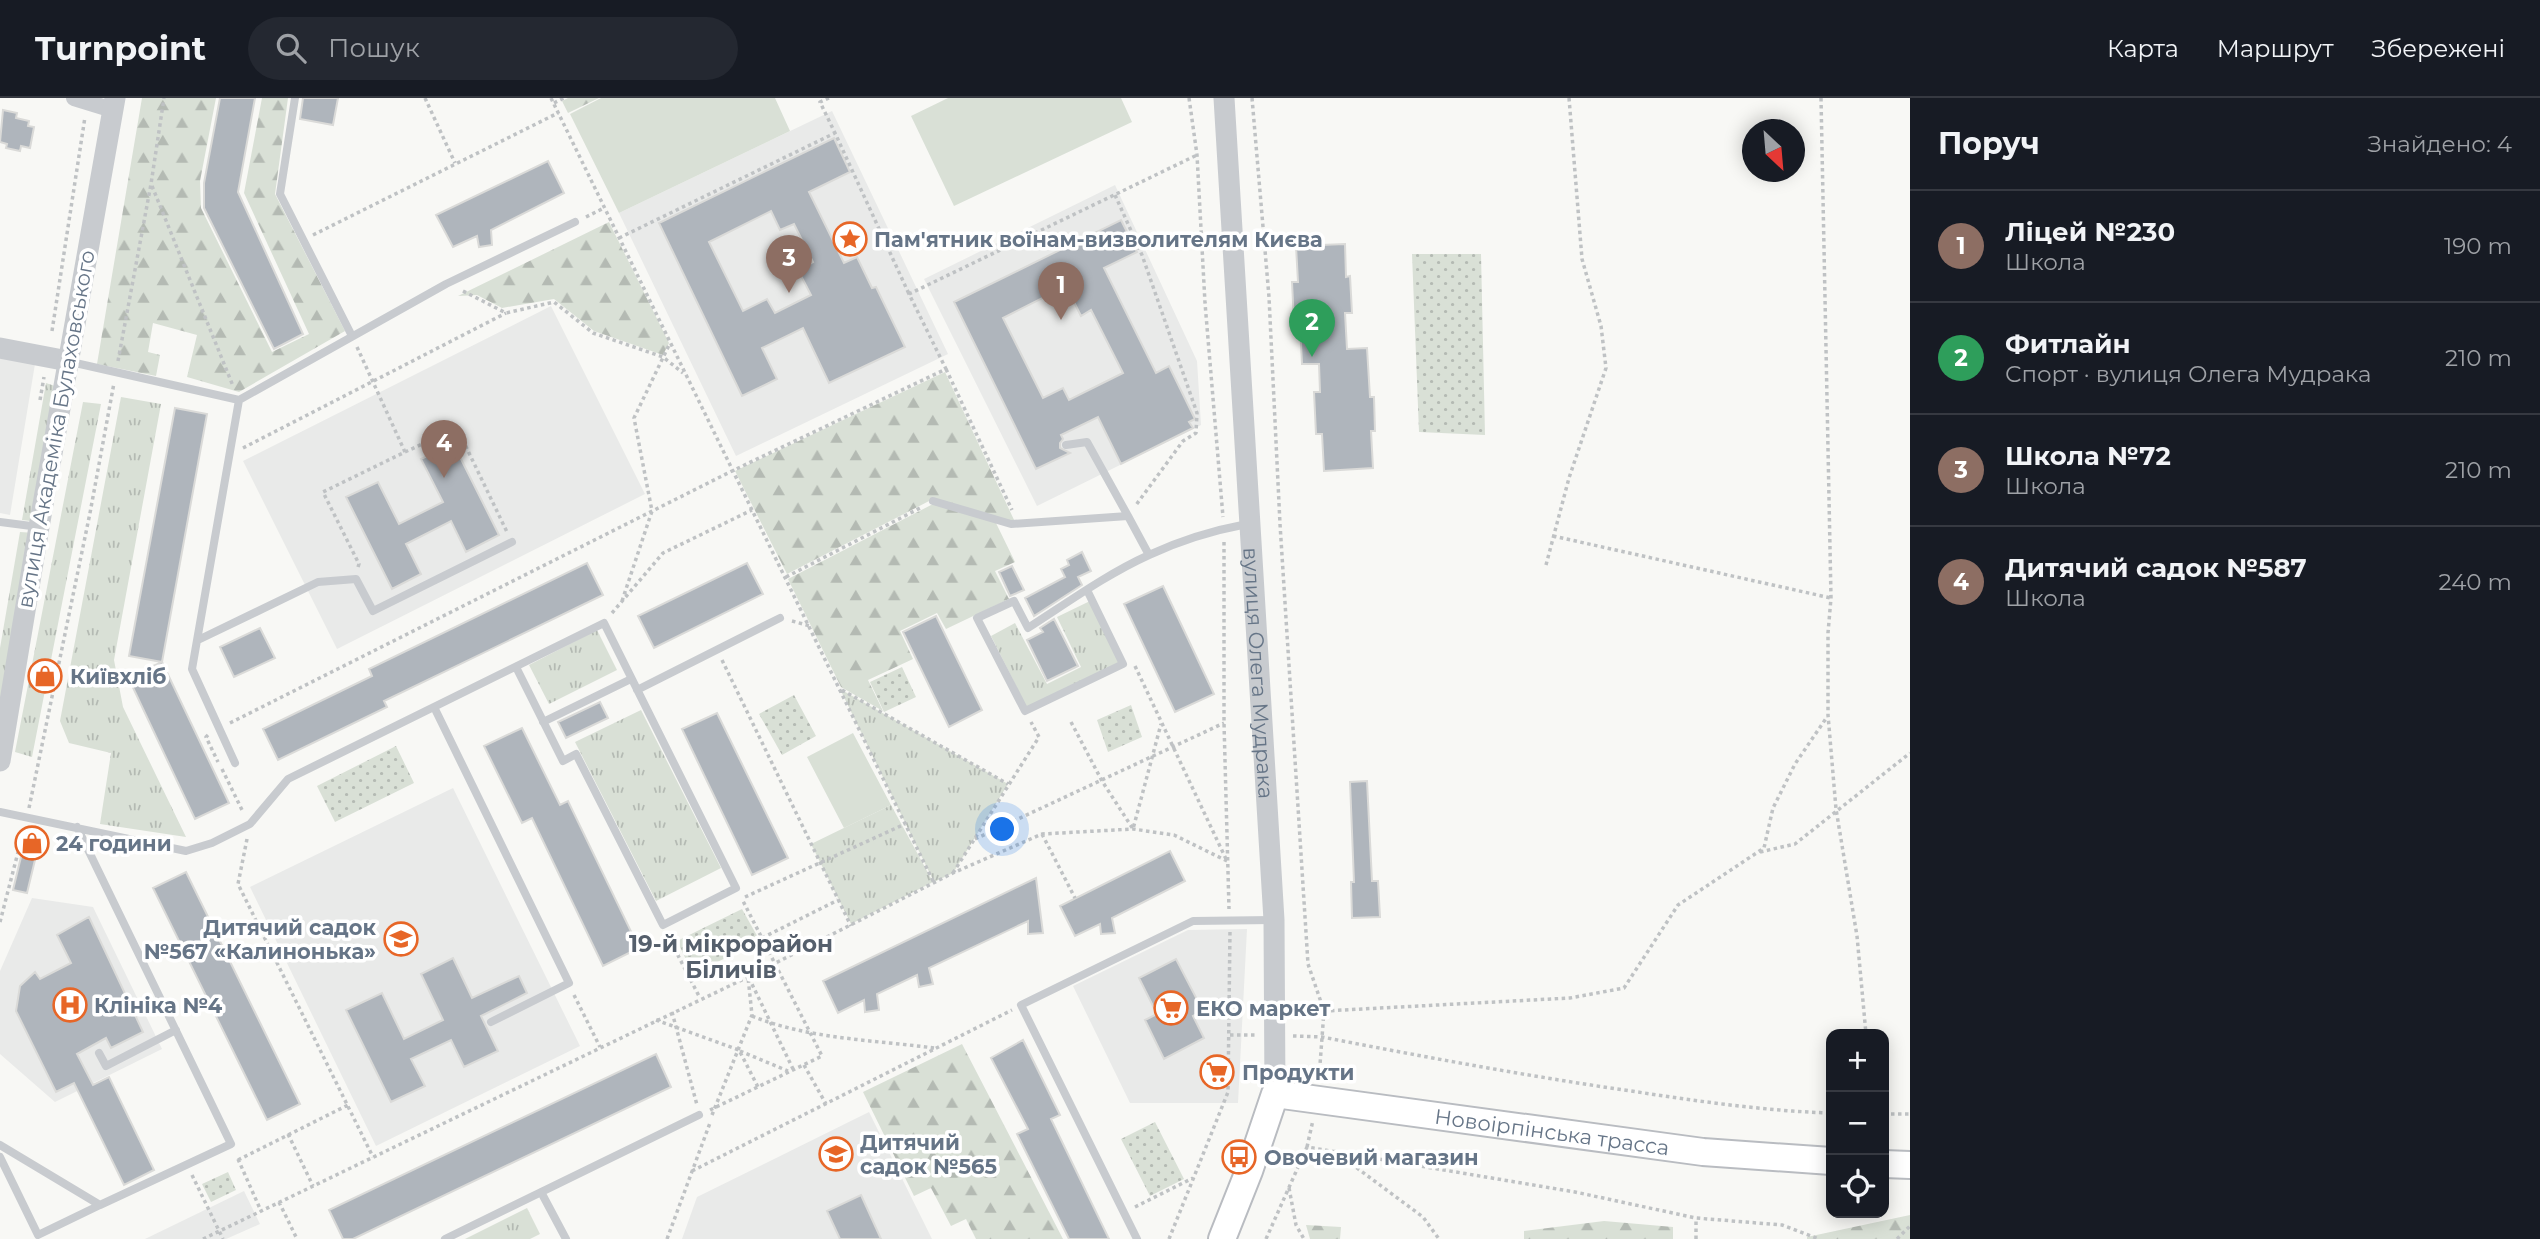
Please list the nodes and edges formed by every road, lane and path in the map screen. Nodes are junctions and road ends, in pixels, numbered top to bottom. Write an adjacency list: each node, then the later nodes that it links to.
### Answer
1 (74, 98): 14 (street)
2 (164, 98): 19 (path)
3 (295, 98): 24 (lane)
4 (425, 98): 18 (path)
5 (564, 98): 13 (path)
6 (829, 98): 12 (path)
7 (1189, 98): 17 (path)
8 (1224, 98): 47 (street, вулиця Олега Мудрака)
9 (1252, 98): 93 (path)
10 (1569, 98): 51 (path)
11 (1821, 98): 58 (path)
12 (818, 99): 16 (path)
13 (552, 101): 15 (path)
14 (114, 104): 32 (street, вулиця Академіка Булаховського)
15 (558, 113): 18 (path); 21 (path)
16 (835, 133): 23 (path); 26 (path)
17 (1197, 155): 20 (path); 50 (path)
18 (456, 163): 24 (path)
19 (151, 184): 34 (path); 37 (path)
20 (1115, 195): 26 (path); 45 (path)
21 (605, 208): 22 (path); 23 (path)
22 (575, 222): 25 (lane)
23 (619, 237): 29 (path)
24 (304, 240): 28 (lane)
25 (446, 284): 27 (path); 28 (lane)
26 (909, 294): 33 (path)
27 (506, 313): 31 (path); 36 (path)
28 (352, 336): 36 (path); 37 (lane)
29 (670, 343): 31 (path); 35 (path)
30 (0, 348): 32 (street)
31 (663, 357): 35 (path); 44 (path)
32 (68, 361): 34 (lane); 49 (street, вулиця Академіка Булаховського)
33 (946, 369): 41 (path); 48 (path)
34 (116, 373): 37 (lane); 86 (path)
35 (685, 374): 41 (path)
36 (372, 383): 39 (path); 40 (path)
37 (239, 400): 40 (lane)
38 (1066, 445): 45 (lane)
39 (405, 452): 52 (path); 56 (path)
40 (229, 455): 62 (lane)
41 (732, 471): 43 (path); 44 (path)
42 (933, 501): 48 (lane); 55 (path)
43 (752, 510): 55 (path); 59 (path)
44 (652, 511): 59 (path); 76 (path)
45 (1128, 516): 48 (lane); 53 (lane)
46 (0, 522): 49 (lane)
47 (1250, 523): 50 (lane); 100 (street, вулиця Олега Мудрака)
48 (1018, 524)
49 (39, 527): 80 (street, вулиця Академіка Булаховського)
50 (1223, 528): 53 (lane); 75 (path)
51 (1553, 536): 54 (path); 58 (path)
52 (512, 542): 56 (lane)
53 (1149, 555): 57 (lane)
54 (1546, 565)
55 (786, 577): 67 (path)
56 (356, 579): 62 (lane)
57 (1087, 590): 70 (lane); 70 (lane)
58 (1831, 598): 71 (path)
59 (622, 601): 61 (path)
60 (780, 618): 63 (lane)
61 (604, 623): 65 (lane); 66 (lane)
62 (198, 640): 76 (lane)
63 (717, 650): 68 (lane); 95 (path)
64 (1132, 660): 74 (path)
65 (516, 667): 69 (lane); 72 (lane)
66 (631, 679): 68 (lane); 72 (lane)
67 (840, 689): 83 (path); 88 (path)
68 (637, 690): 103 (lane)
69 (434, 707): 87 (lane); 108 (lane)
70 (1025, 711): 83 (path)
71 (1828, 715): 84 (path); 93 (path)
72 (543, 722): 103 (lane)
73 (1071, 722): 82 (path)
74 (1162, 722): 77 (path); 79 (path)
75 (1224, 723): 77 (path); 94 (path)
76 (220, 728): 81 (lane); 87 (path)
77 (1174, 747): 79 (path); 94 (path)
78 (1910, 753): 84 (path)
79 (1154, 756): 82 (path); 90 (path)
80 (0, 761)
81 (235, 763)
82 (1102, 781): 90 (path); 92 (path)
83 (1008, 783): 92 (path)
84 (1836, 809): 93 (path); 117 (path)
85 (0, 812): 86 (lane)
86 (27, 817): 89 (lane); 102 (path)
87 (250, 824): 89 (lane); 130 (path)
88 (905, 824): 95 (path); 97 (path)
89 (77, 827): 118 (lane)
90 (1133, 829): 91 (path); 94 (path)
91 (1042, 835): 96 (path); 98 (path)
92 (973, 840): 96 (path)
93 (1754, 854)
94 (1227, 861): 101 (path)
95 (821, 863): 99 (path); 105 (path)
96 (953, 873): 97 (path)
97 (934, 883): 104 (path)
98 (1075, 898)
99 (838, 900): 104 (path); 105 (path)
100 (1274, 920): 101 (lane); 128 (street, вулиця Олега Мудрака)
101 (1230, 921): 110 (lane); 148 (path)
102 (0, 922)
103 (663, 925): 109 (path)
104 (851, 926): 106 (path)
105 (762, 938): 106 (path)
106 (775, 963): 107 (path); 119 (path)
107 (748, 976): 109 (path); 112 (path); 115 (path)
108 (569, 984): 114 (lane); 121 (path)
109 (700, 999): 111 (path)
110 (1021, 1005): 122 (path); 155 (lane)
111 (672, 1012): 113 (path); 116 (path)
112 (751, 1015): 115 (path); 123 (path)
113 (656, 1020): 116 (path); 121 (path)
114 (491, 1022)
115 (771, 1023): 119 (path); 126 (path)
116 (676, 1027): 123 (path); 135 (path)
117 (1866, 1029)
118 (176, 1030): 124 (lane); 138 (lane)
119 (810, 1032): 122 (path); 125 (path)
120 (1322, 1037): 132 (path)
121 (600, 1047): 141 (path)
122 (936, 1048): 129 (path)
123 (738, 1050): 126 (path); 127 (path); 131 (path)
124 (99, 1053)
125 (804, 1065): 126 (path); 129 (path)
126 (792, 1071): 127 (path)
127 (758, 1087): 131 (path)
128 (1275, 1094): 143 (main road, Новоірпінська трасса); 167 (main road, вулиця Олега Мудрака)
129 (825, 1104): 147 (path)
130 (348, 1105): 136 (path); 141 (path)
131 (715, 1107): 135 (path); 147 (path)
132 (1826, 1113)
133 (1889, 1114): 134 (path)
134 (1910, 1114)
135 (699, 1115): 151 (lane)
136 (288, 1134): 142 (path); 149 (path)
137 (0, 1144): 153 (lane)
138 (231, 1144): 142 (path); 144 (lane)
139 (1332, 1149): 150 (path); 156 (path); 170 (path)
140 (0, 1157): 153 (lane)
141 (373, 1157): 149 (path)
142 (238, 1160): 154 (path)
143 (1826, 1161)
144 (187, 1164): 153 (lane); 158 (path)
145 (1889, 1164): 146 (main road)
146 (1910, 1165)
147 (692, 1171): 164 (path)
148 (1194, 1178): 155 (path); 166 (path)
149 (313, 1186): 152 (path)
150 (1290, 1188): 168 (path); 169 (path)
151 (541, 1192): 162 (lane); 163 (lane)
152 (279, 1202): 154 (path); 161 (path)
153 (100, 1205)
154 (261, 1211): 158 (path)
155 (1124, 1213): 165 (lane)
156 (1696, 1218): 171 (path); 172 (path)
157 (1910, 1226): 173 (path)
158 (219, 1231): 159 (path); 160 (path)
159 (203, 1239)
160 (223, 1239)
161 (298, 1239)
162 (445, 1239)
163 (565, 1239)
164 (667, 1239)
165 (1137, 1239)
166 (1169, 1239)
167 (1222, 1239)
168 (1266, 1239)
169 (1304, 1239)
170 (1439, 1239)
171 (1696, 1239)
172 (1819, 1239)
173 (1897, 1239)

